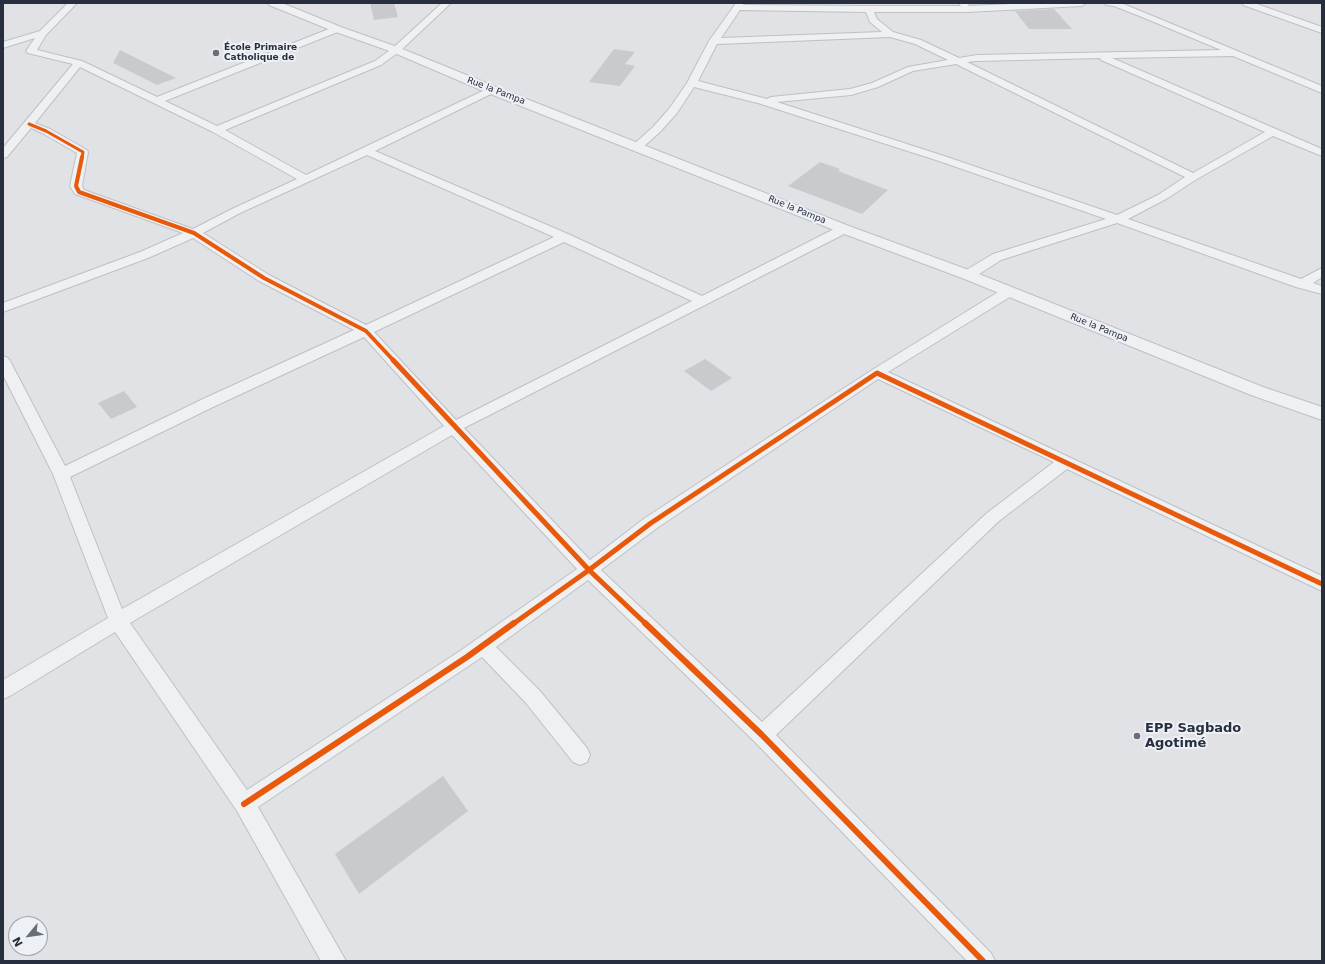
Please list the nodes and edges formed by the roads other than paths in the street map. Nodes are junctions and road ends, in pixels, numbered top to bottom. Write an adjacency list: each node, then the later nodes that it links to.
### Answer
1 (73, 3): 12 (street)
2 (273, 3): 10 (street, Rue la Pampa)
3 (447, 3): 16 (street)
4 (1082, 3): 8 (street)
5 (1109, 3): 17 (street)
6 (1246, 3): 11 (street)
7 (739, 5): 9 (street); 14 (street)
8 (965, 6): 9 (street)
9 (869, 9): 13 (street)
10 (337, 29): 16 (street, Rue la Pampa); 24 (street)
11 (1322, 30)
12 (43, 33): 15 (street); 20 (street)
13 (890, 34): 14 (street); 19 (street)
14 (714, 41): 21 (street)
15 (3, 45)
16 (396, 50): 22 (street, Rue la Pampa); 27 (street)
17 (1234, 53): 18 (street); 23 (street)
18 (1099, 55): 19 (street); 28 (street)
19 (959, 61): 25 (street); 33 (street)
20 (79, 63): 24 (street); 26 (street)
21 (692, 83): 25 (street); 29 (street)
22 (492, 90): 29 (street, Rue la Pampa); 30 (street)
23 (1322, 90)
24 (156, 101): 27 (street)
25 (762, 101): 35 (street)
26 (29, 124): 32 (street); 37 (street)
27 (217, 130): 34 (street)
28 (1272, 132): 31 (street); 33 (street)
29 (637, 147): 36 (street, Rue la Pampa)
30 (366, 152): 34 (street); 38 (street)
31 (1322, 153)
32 (3, 155)
33 (1192, 177): 35 (street)
34 (306, 180): 37 (street)
35 (1116, 220): 40 (street); 41 (street)
36 (844, 229): 40 (street, Rue la Pampa); 44 (street)
37 (194, 233): 45 (street); 46 (street)
38 (564, 237): 44 (street); 46 (street)
39 (1322, 272): 41 (street)
40 (968, 275): 43 (street, Rue la Pampa)
41 (1301, 284): 42 (street)
42 (1322, 290)
43 (1008, 292): 48 (street); 49 (street, Rue la Pampa)
44 (703, 301): 50 (street)
45 (3, 308)
46 (366, 331): 50 (street); 52 (street)
47 (3, 361): 52 (street)
48 (877, 373): 51 (street); 53 (street)
49 (1322, 414)
50 (454, 428): 53 (street); 55 (street)
51 (1065, 462): 54 (street); 58 (street)
52 (61, 474): 55 (street)
53 (590, 570): 56 (street); 58 (street)
54 (1322, 584)
55 (118, 621): 57 (street); 60 (street)
56 (483, 646): 59 (street); 60 (street)
57 (3, 690)
58 (762, 735): 62 (street)
59 (580, 755)
60 (244, 804): 61 (street)
61 (334, 961)
62 (983, 961)

